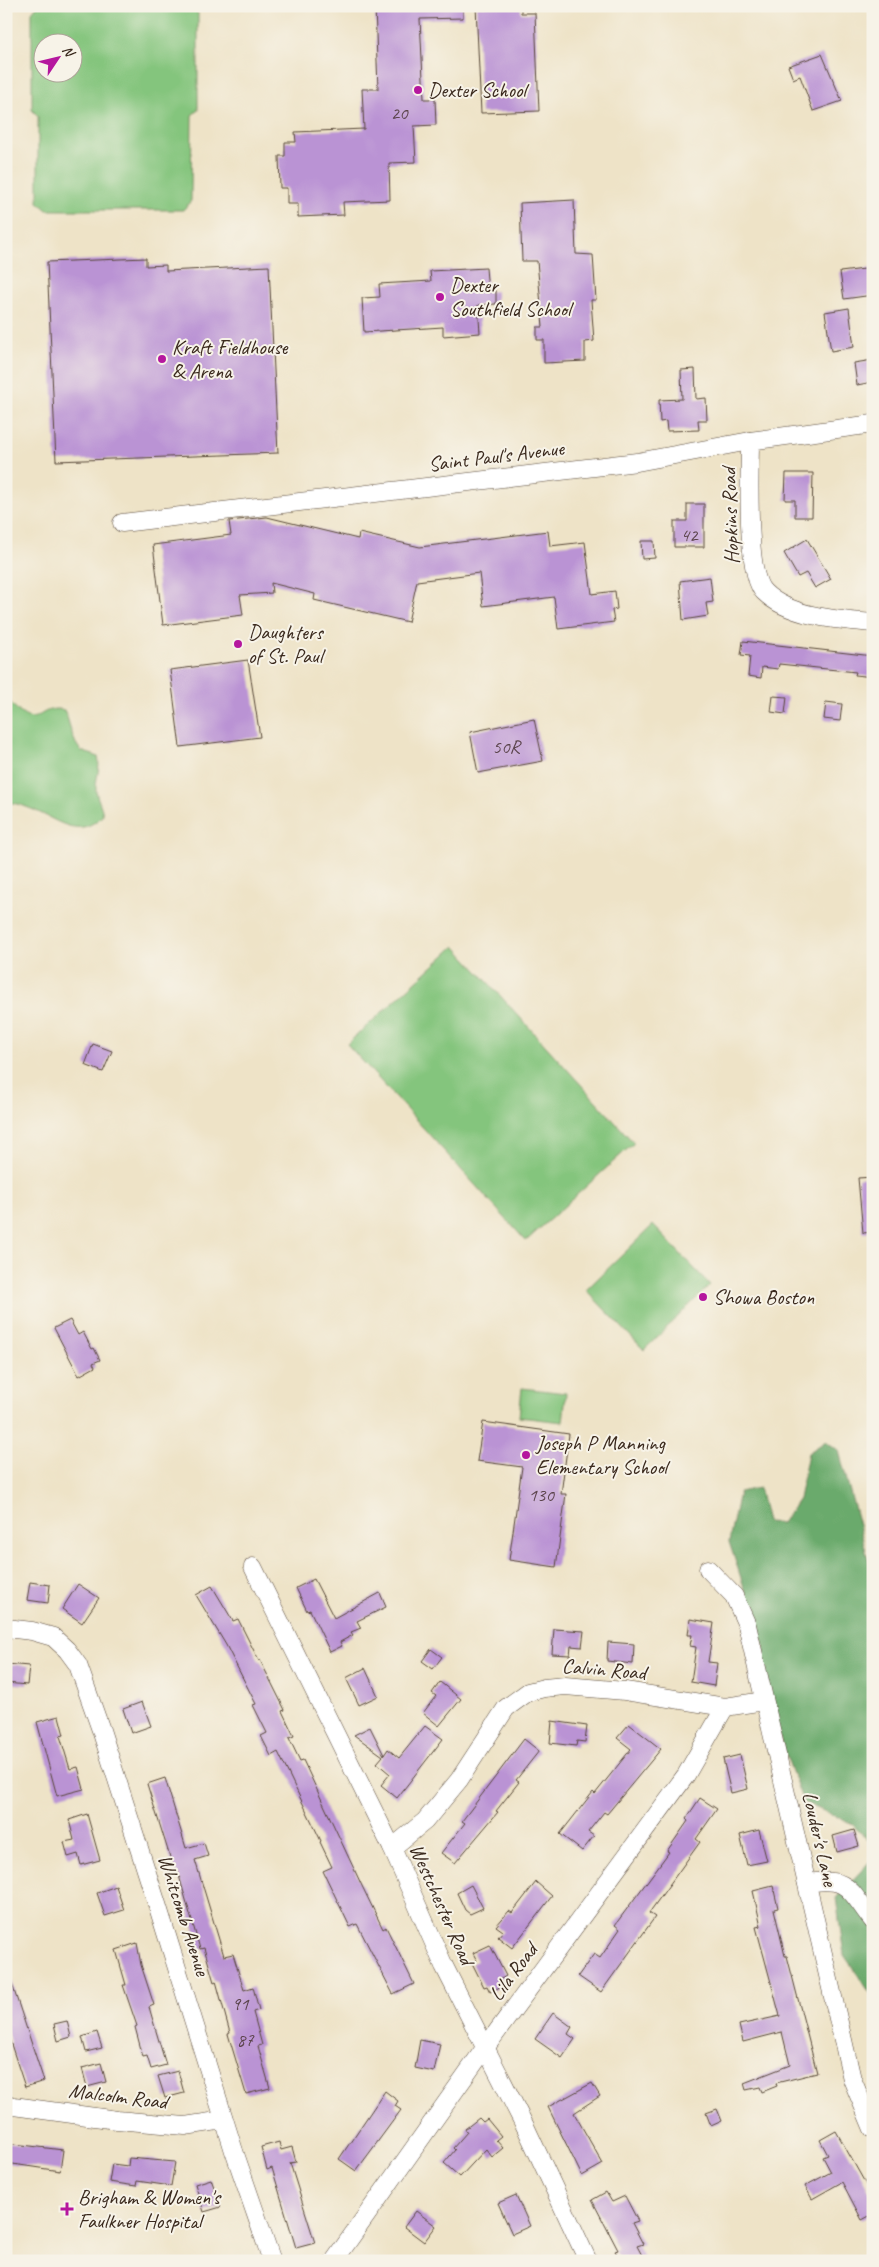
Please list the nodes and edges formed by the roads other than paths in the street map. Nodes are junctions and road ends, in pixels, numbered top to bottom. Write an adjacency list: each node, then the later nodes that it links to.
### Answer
1 (873, 424): 2 (street, Saint Paul's Avenue)
2 (750, 441): 3 (street, Saint Paul's Avenue); 4 (street, Hopkins Road)
3 (122, 523)
4 (873, 623)
5 (253, 1567): 10 (street, Westchester Road)
6 (708, 1569): 8 (street, Louder's Lane)
7 (6, 1628): 15 (street, Whitcomb Avenue)
8 (764, 1702): 9 (street, Calvin Road); 11 (street, Louder's Lane)
9 (725, 1708): 10 (street, Calvin Road); 13 (street, Lila Road)
10 (392, 1848): 13 (street, Westchester Road)
11 (807, 1882): 12 (street); 16 (street, Louder's Lane)
12 (873, 1921)
13 (485, 2048): 18 (street, Lila Road); 19 (street, Westchester Road)
14 (6, 2105): 15 (street, Malcolm Road)
15 (224, 2120): 17 (street, Whitcomb Avenue)
16 (873, 2129)
17 (272, 2261)
18 (334, 2261)
19 (588, 2261)

